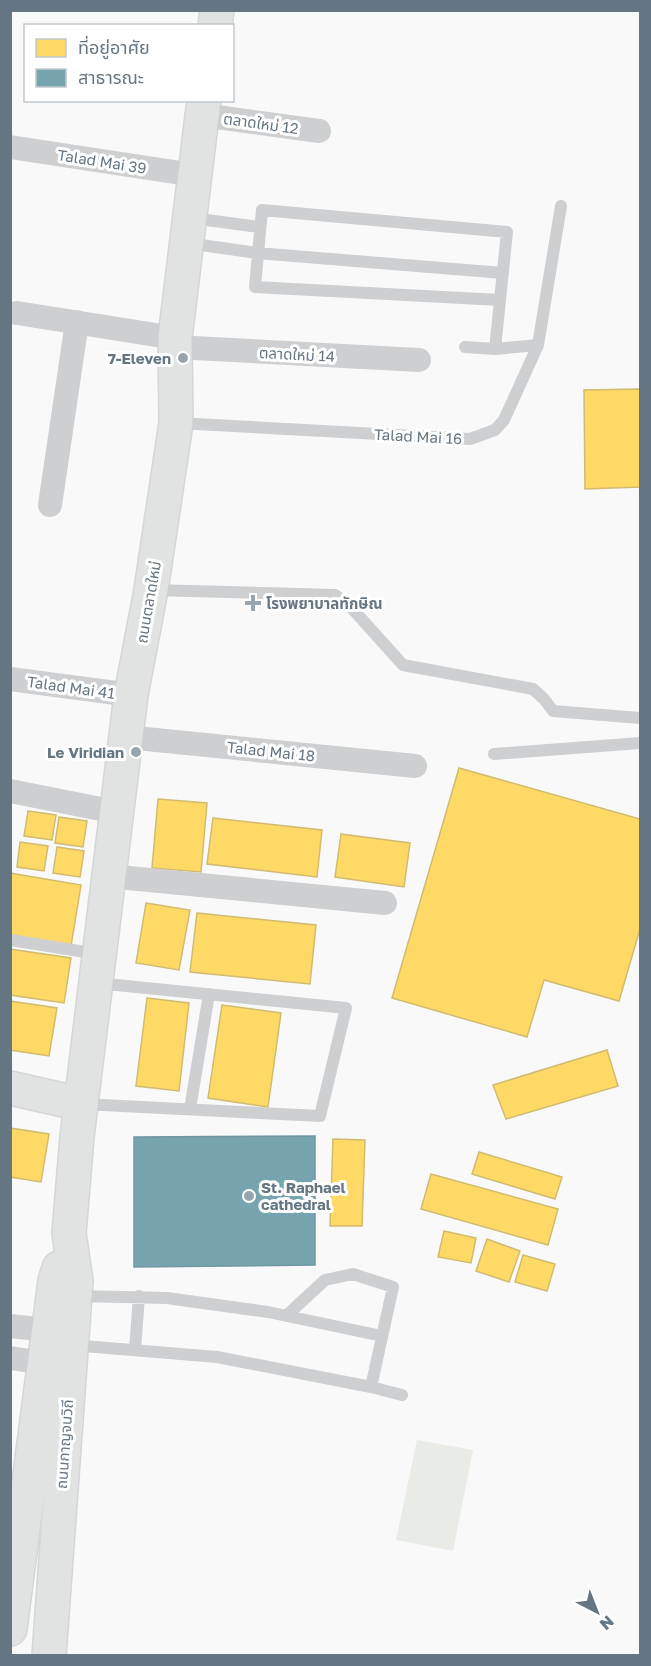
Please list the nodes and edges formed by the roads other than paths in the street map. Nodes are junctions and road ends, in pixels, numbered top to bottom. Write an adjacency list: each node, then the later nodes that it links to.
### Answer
1 (203, 108): 2 (street, ตลาดใหม่ 12); 4 (main road, ถนนตลาดใหม่)
2 (319, 132)
3 (10, 147): 4 (street, Talad Mai 39)
4 (194, 175): 7 (main road, ถนนตลาดใหม่)
5 (561, 206): 14 (lane, Talad Mai 16)
6 (259, 227): 7 (lane); 8 (lane); 9 (lane)
7 (188, 230): 8 (lane); 13 (main road, ถนนตลาดใหม่)
8 (257, 254): 9 (lane); 10 (lane)
9 (503, 273): 10 (lane)
10 (500, 300): 16 (lane)
11 (17, 313): 12 (street, ตลาดใหม่ 14)
12 (77, 322): 13 (street, ตลาดใหม่ 14); 19 (street)
13 (175, 343): 17 (street, ตลาดใหม่ 14); 18 (main road, ถนนตลาดใหม่)
14 (538, 345): 16 (lane); 18 (lane, Talad Mai 16)
15 (465, 347): 16 (lane)
16 (495, 349)
17 (419, 360)
18 (176, 423): 20 (main road, ถนนตลาดใหม่)
19 (50, 505)
20 (151, 590): 22 (main road, ถนนตลาดใหม่); 23 (lane)
21 (10, 679): 22 (street, Talad Mai 41)
22 (131, 695): 24 (main road, ถนนตลาดใหม่)
23 (640, 718)
24 (126, 737): 27 (street, Talad Mai 18); 29 (main road, ถนนตลาดใหม่)
25 (640, 743): 26 (lane)
26 (494, 754)
27 (416, 766)
28 (10, 791): 29 (street)
29 (116, 812): 30 (main road, ถนนตลาดใหม่)
30 (108, 876): 31 (street); 33 (main road, ถนนตลาดใหม่)
31 (385, 903)
32 (10, 940): 33 (lane)
33 (97, 969): 34 (lane); 36 (main road, ถนนตลาดใหม่)
34 (208, 994): 37 (lane); 37 (lane)
35 (10, 1088): 36 (main road)
36 (81, 1104): 37 (lane); 38 (main road, ถนนกาญจนวิถี)
37 (190, 1109)
38 (69, 1233): 39 (main road, ถนนกาญจนวิถี); 44 (main road, ถนนกาญจนวิถี)
39 (75, 1296): 40 (lane); 44 (main road, ถนนกาญจนวิถี)
40 (139, 1296): 41 (lane); 45 (lane)
41 (286, 1316): 43 (lane); 43 (lane)
42 (10, 1326): 44 (street)
43 (382, 1336): 48 (lane)
44 (60, 1338): 45 (lane); 47 (main road, ถนนกาญจนวิถี); 51 (main road, ถนนกาญจนวิถี)
45 (135, 1350): 48 (lane)
46 (10, 1358): 47 (street)
47 (44, 1362): 50 (main road, ถนนกาญจนวิถี)
48 (371, 1387): 49 (lane)
49 (402, 1395)
50 (10, 1629)
51 (49, 1656)

